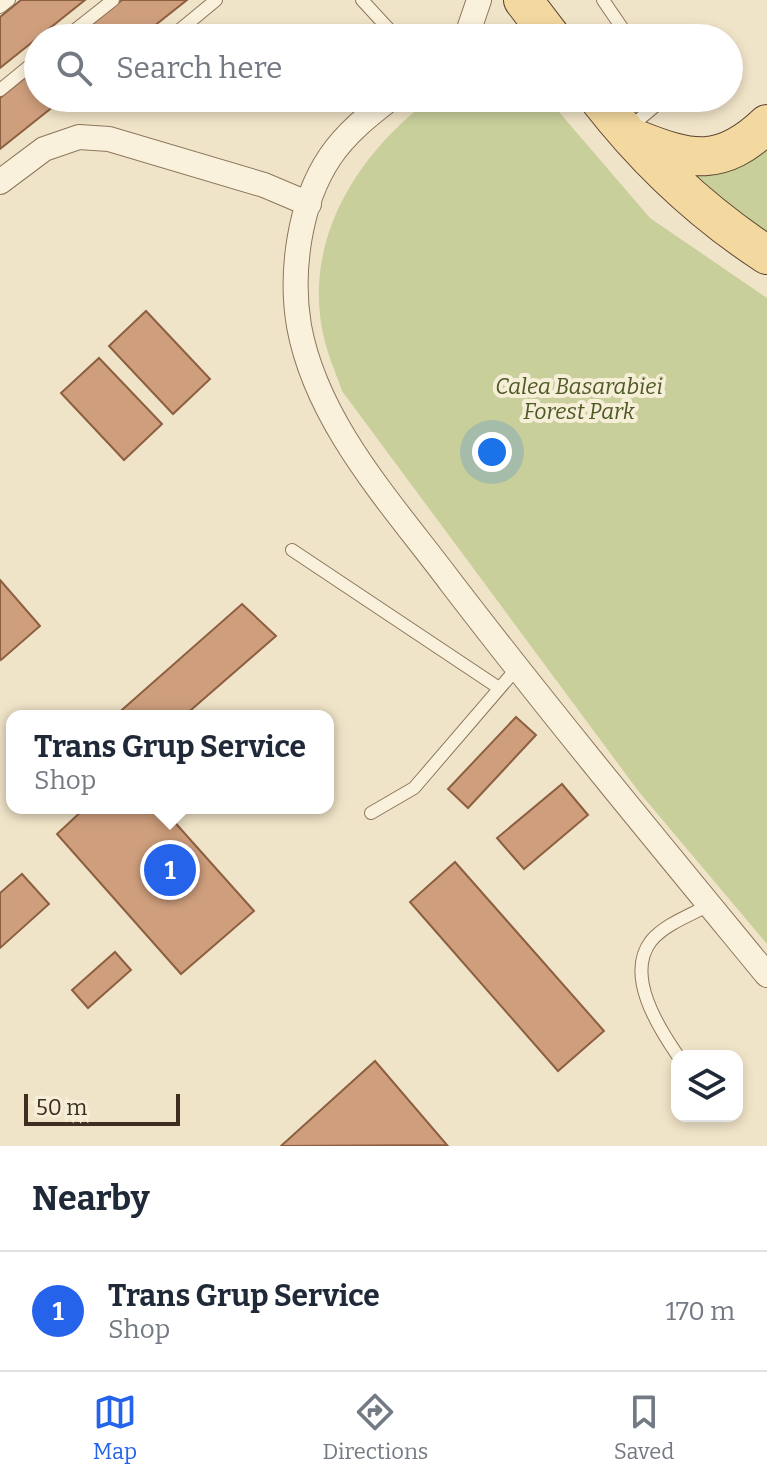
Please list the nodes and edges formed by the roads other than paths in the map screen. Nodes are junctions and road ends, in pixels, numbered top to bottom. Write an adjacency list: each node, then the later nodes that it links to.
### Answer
1 (9, 0): 8 (lane)
2 (113, 0): 9 (lane)
3 (216, 0): 10 (lane)
4 (362, 0): 11 (lane)
5 (479, 0): 12 (street)
6 (523, 0): 13 (main road)
7 (603, 0): 14 (lane)
8 (0, 7)
9 (83, 24)
10 (187, 24)
11 (384, 24)
12 (471, 24)
13 (541, 24)
14 (619, 24)
15 (24, 70): 16 (lane)
16 (0, 90)
17 (373, 112): 23 (street)
18 (609, 112): 21 (main road)
19 (649, 112): 21 (lane)
20 (767, 124): 21 (main road)
21 (626, 133): 24 (main road)
22 (0, 182): 23 (street)
23 (309, 204): 26 (street)
24 (767, 255)
25 (292, 550): 27 (lane)
26 (517, 668): 27 (lane); 29 (street)
27 (499, 688): 28 (lane)
28 (371, 813)
29 (709, 905): 30 (street); 31 (lane)
30 (767, 975)
31 (674, 1050)

